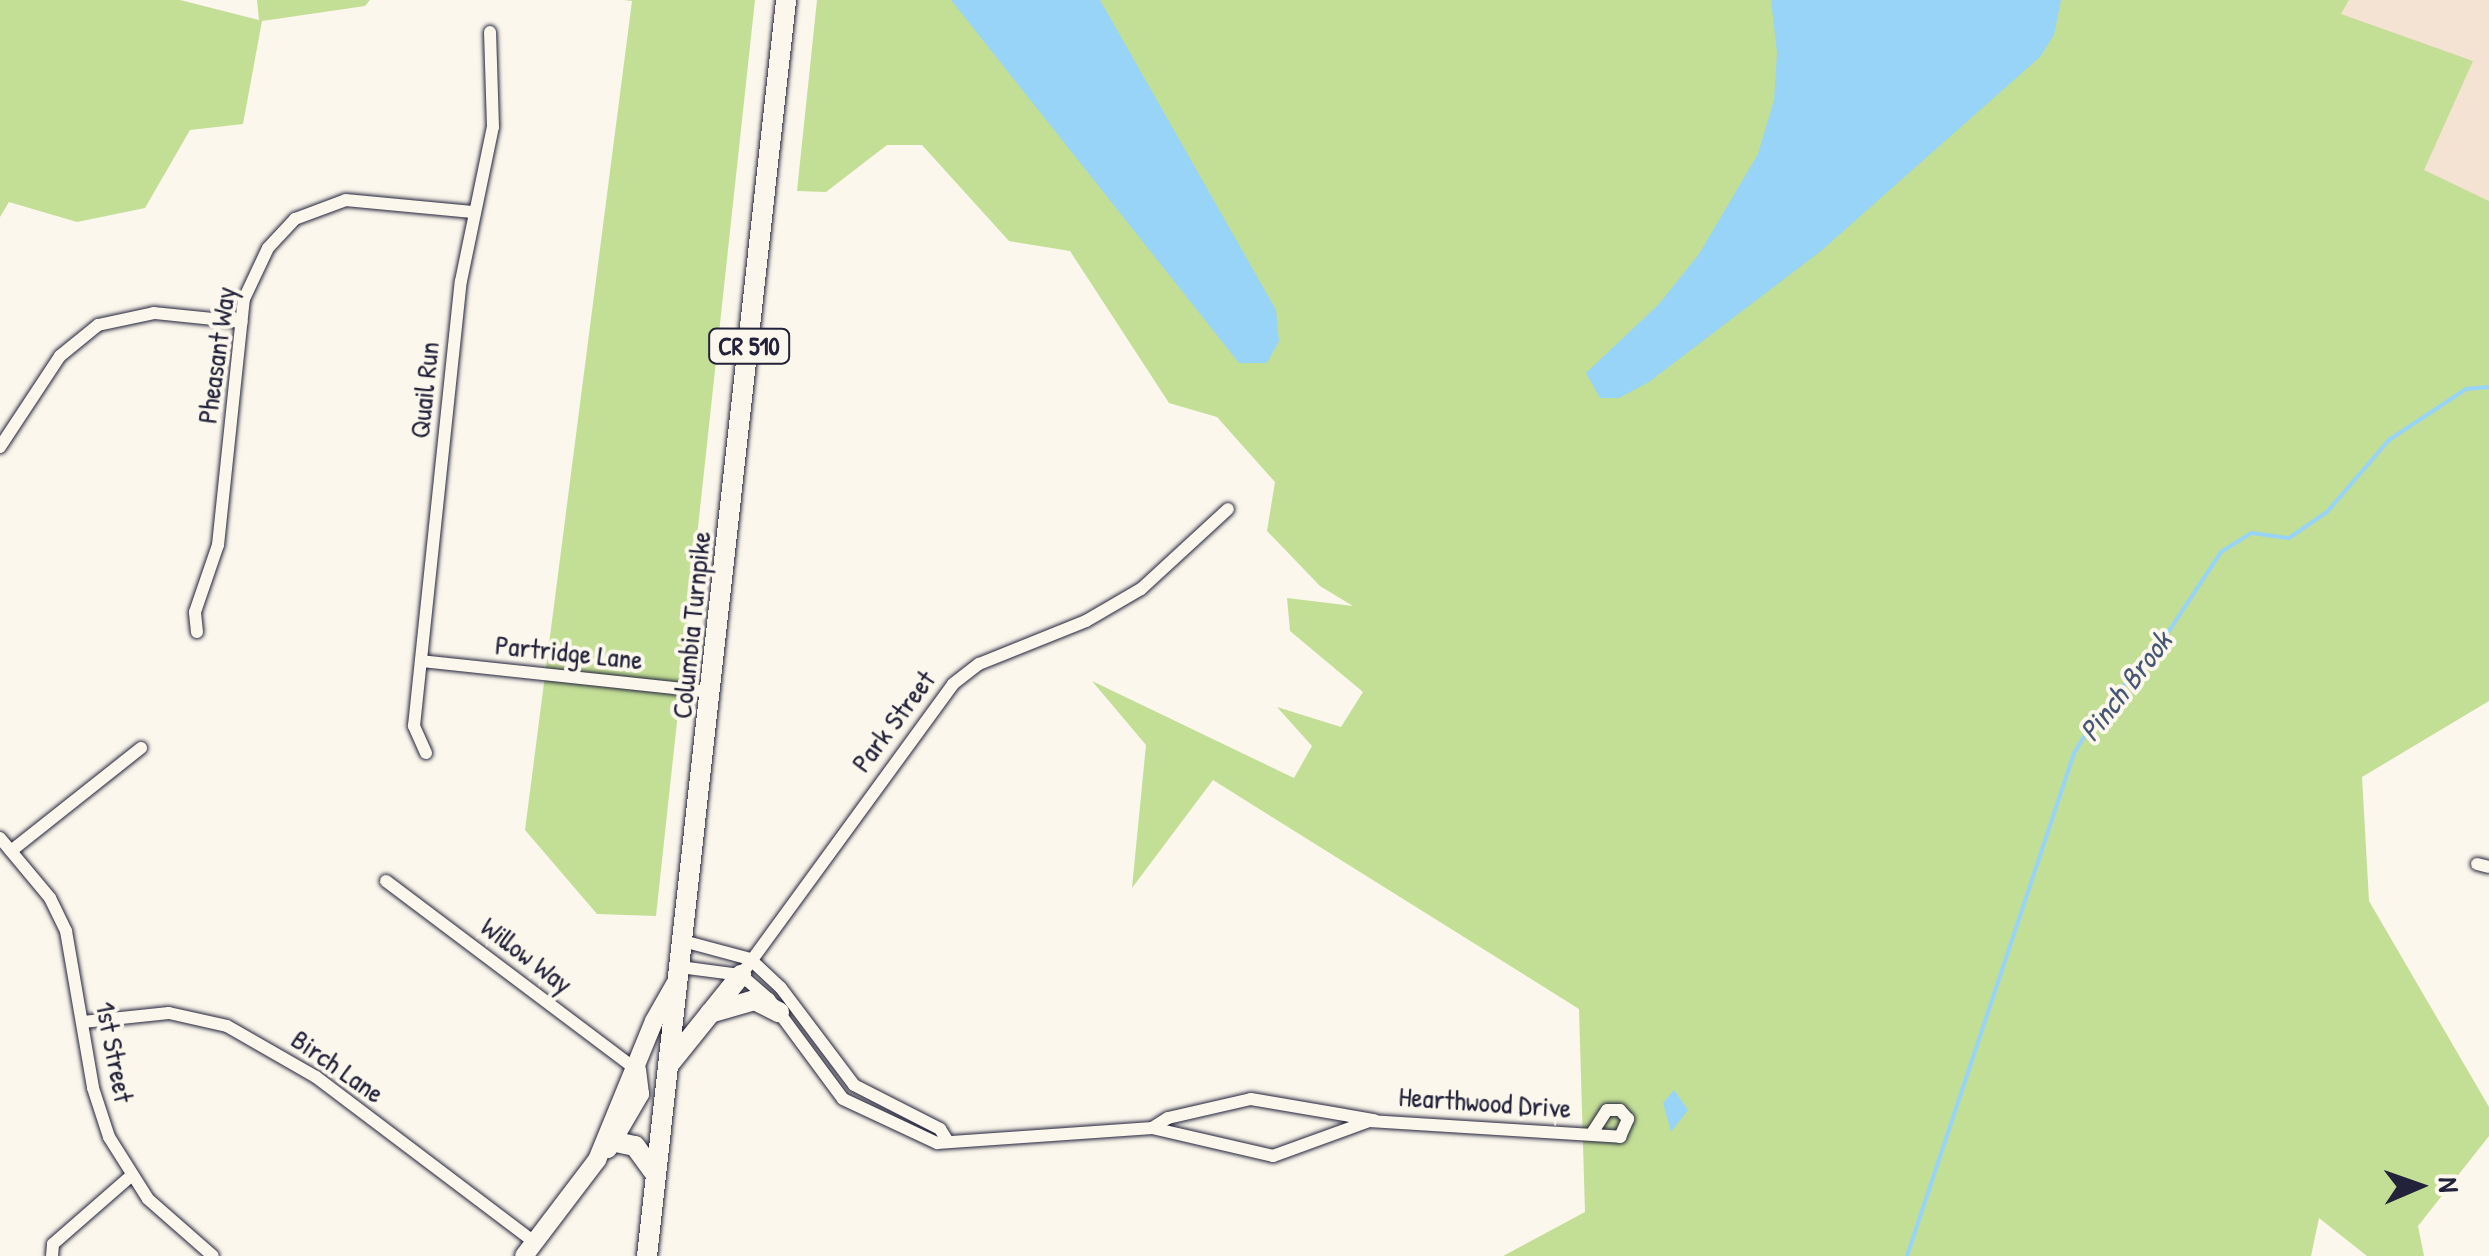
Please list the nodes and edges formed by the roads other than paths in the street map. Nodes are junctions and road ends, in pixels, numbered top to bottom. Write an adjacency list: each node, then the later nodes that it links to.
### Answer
1 (786, 0): 9 (main road, Columbia Turnpike / CR 510)
2 (490, 32): 3 (street, Quail Run)
3 (474, 212): 4 (street, Pheasant Way); 8 (street, Quail Run)
4 (242, 322): 5 (street); 7 (street, Pheasant Way)
5 (0, 447)
6 (1228, 509): 16 (street, Park Street)
7 (197, 632)
8 (421, 661): 9 (street, Partridge Lane); 11 (street, Quail Run)
9 (712, 692): 15 (main road, Columbia Turnpike / CR 510)
10 (141, 748): 13 (street)
11 (426, 753)
12 (0, 838): 13 (street, 1st Street)
13 (11, 851): 20 (street, 1st Street)
14 (386, 881): 22 (street, Willow Way)
15 (683, 942): 16 (street); 17 (main road, Columbia Turnpike / CR 510)
16 (745, 967): 17 (street); 18 (street, Hearthwood Drive); 19 (main road); 26 (street)
17 (680, 973): 21 (main road, Columbia Turnpike / CR 510); 22 (main road)
18 (779, 1012): 19 (main road); 26 (street, Hearthwood Drive)
19 (708, 1014): 21 (main road)
20 (83, 1022): 30 (street, 1st Street); 31 (street, Birch Lane)
21 (670, 1064): 29 (main road, Columbia Turnpike / CR 510)
22 (637, 1070): 27 (main road); 28 (main road)
23 (1374, 1120): 24 (street, Hearthwood Drive); 24 (street, Hearthwood Drive); 25 (street, Hearthwood Drive)
24 (1152, 1128): 26 (street, Hearthwood Drive)
25 (1592, 1133)
26 (948, 1140)
27 (616, 1142): 28 (main road); 29 (main road)
28 (597, 1160): 31 (main road)
29 (656, 1175): 34 (main road, Columbia Turnpike / CR 510)
30 (131, 1176): 32 (street); 33 (street, 1st Street)
31 (529, 1249)
32 (52, 1256)
33 (213, 1256)
34 (647, 1256)

